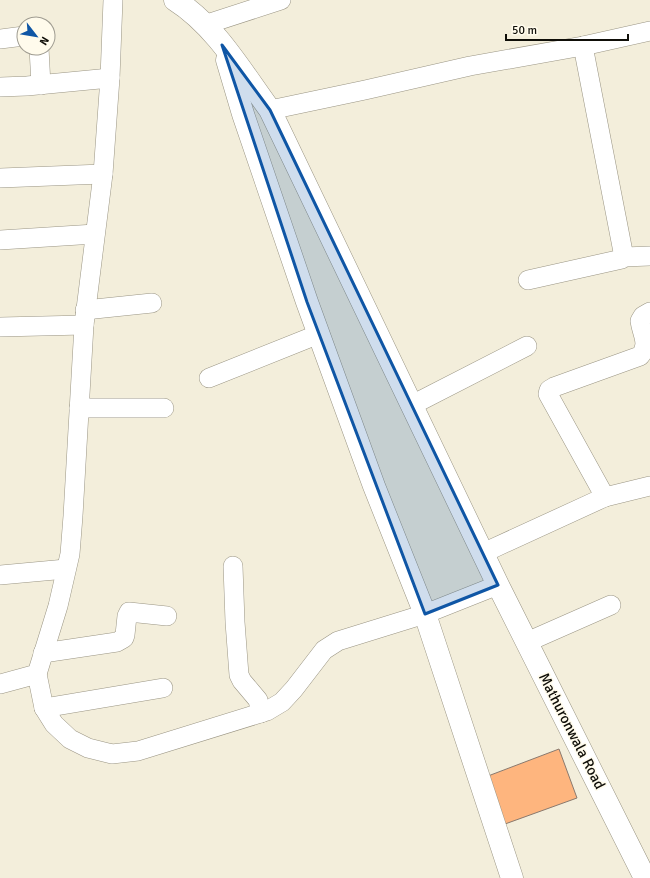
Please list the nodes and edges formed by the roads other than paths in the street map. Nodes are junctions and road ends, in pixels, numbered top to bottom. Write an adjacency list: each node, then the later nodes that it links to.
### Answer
1 (113, 0): 11 (street)
2 (281, 0): 4 (street)
3 (183, 2): 4 (street, Mathuronwala Road)
4 (204, 25): 8 (street, Mathuronwala Road)
5 (650, 31): 9 (street)
6 (16, 37): 7 (street)
7 (0, 40)
8 (222, 45): 14 (street, Mathuronwala Road); 26 (street)
9 (583, 46): 14 (street); 20 (street)
10 (39, 56): 12 (street)
11 (110, 78): 12 (street); 15 (street)
12 (41, 85): 13 (street)
13 (0, 87)
14 (270, 110): 29 (street, Mathuronwala Road)
15 (103, 174): 16 (street); 17 (street)
16 (0, 178)
17 (95, 234): 18 (street); 24 (street)
18 (0, 240)
19 (650, 256): 20 (street)
20 (624, 257): 21 (street)
21 (528, 280)
22 (152, 303): 24 (street)
23 (650, 312): 33 (street)
24 (84, 318): 25 (street); 30 (street)
25 (0, 327)
26 (319, 334): 28 (street); 40 (street)
27 (527, 346): 29 (street)
28 (209, 378)
29 (412, 405): 34 (street, Mathuronwala Road)
30 (79, 408): 31 (street); 36 (street)
31 (164, 408)
32 (650, 486): 33 (street)
33 (605, 497): 34 (street)
34 (483, 553): 38 (street, Mathuronwala Road)
35 (233, 566): 48 (street)
36 (66, 570): 37 (street); 43 (street)
37 (0, 575)
38 (498, 585): 40 (street); 42 (street, Mathuronwala Road)
39 (611, 605): 42 (street)
40 (426, 614): 48 (street); 49 (street)
41 (167, 616): 43 (street)
42 (527, 642): 50 (street, Mathuronwala Road)
43 (43, 653): 44 (street)
44 (37, 674): 45 (street); 47 (street)
45 (0, 684)
46 (163, 688): 47 (street)
47 (44, 708): 48 (street)
48 (261, 712)
49 (512, 878)
50 (645, 878)

